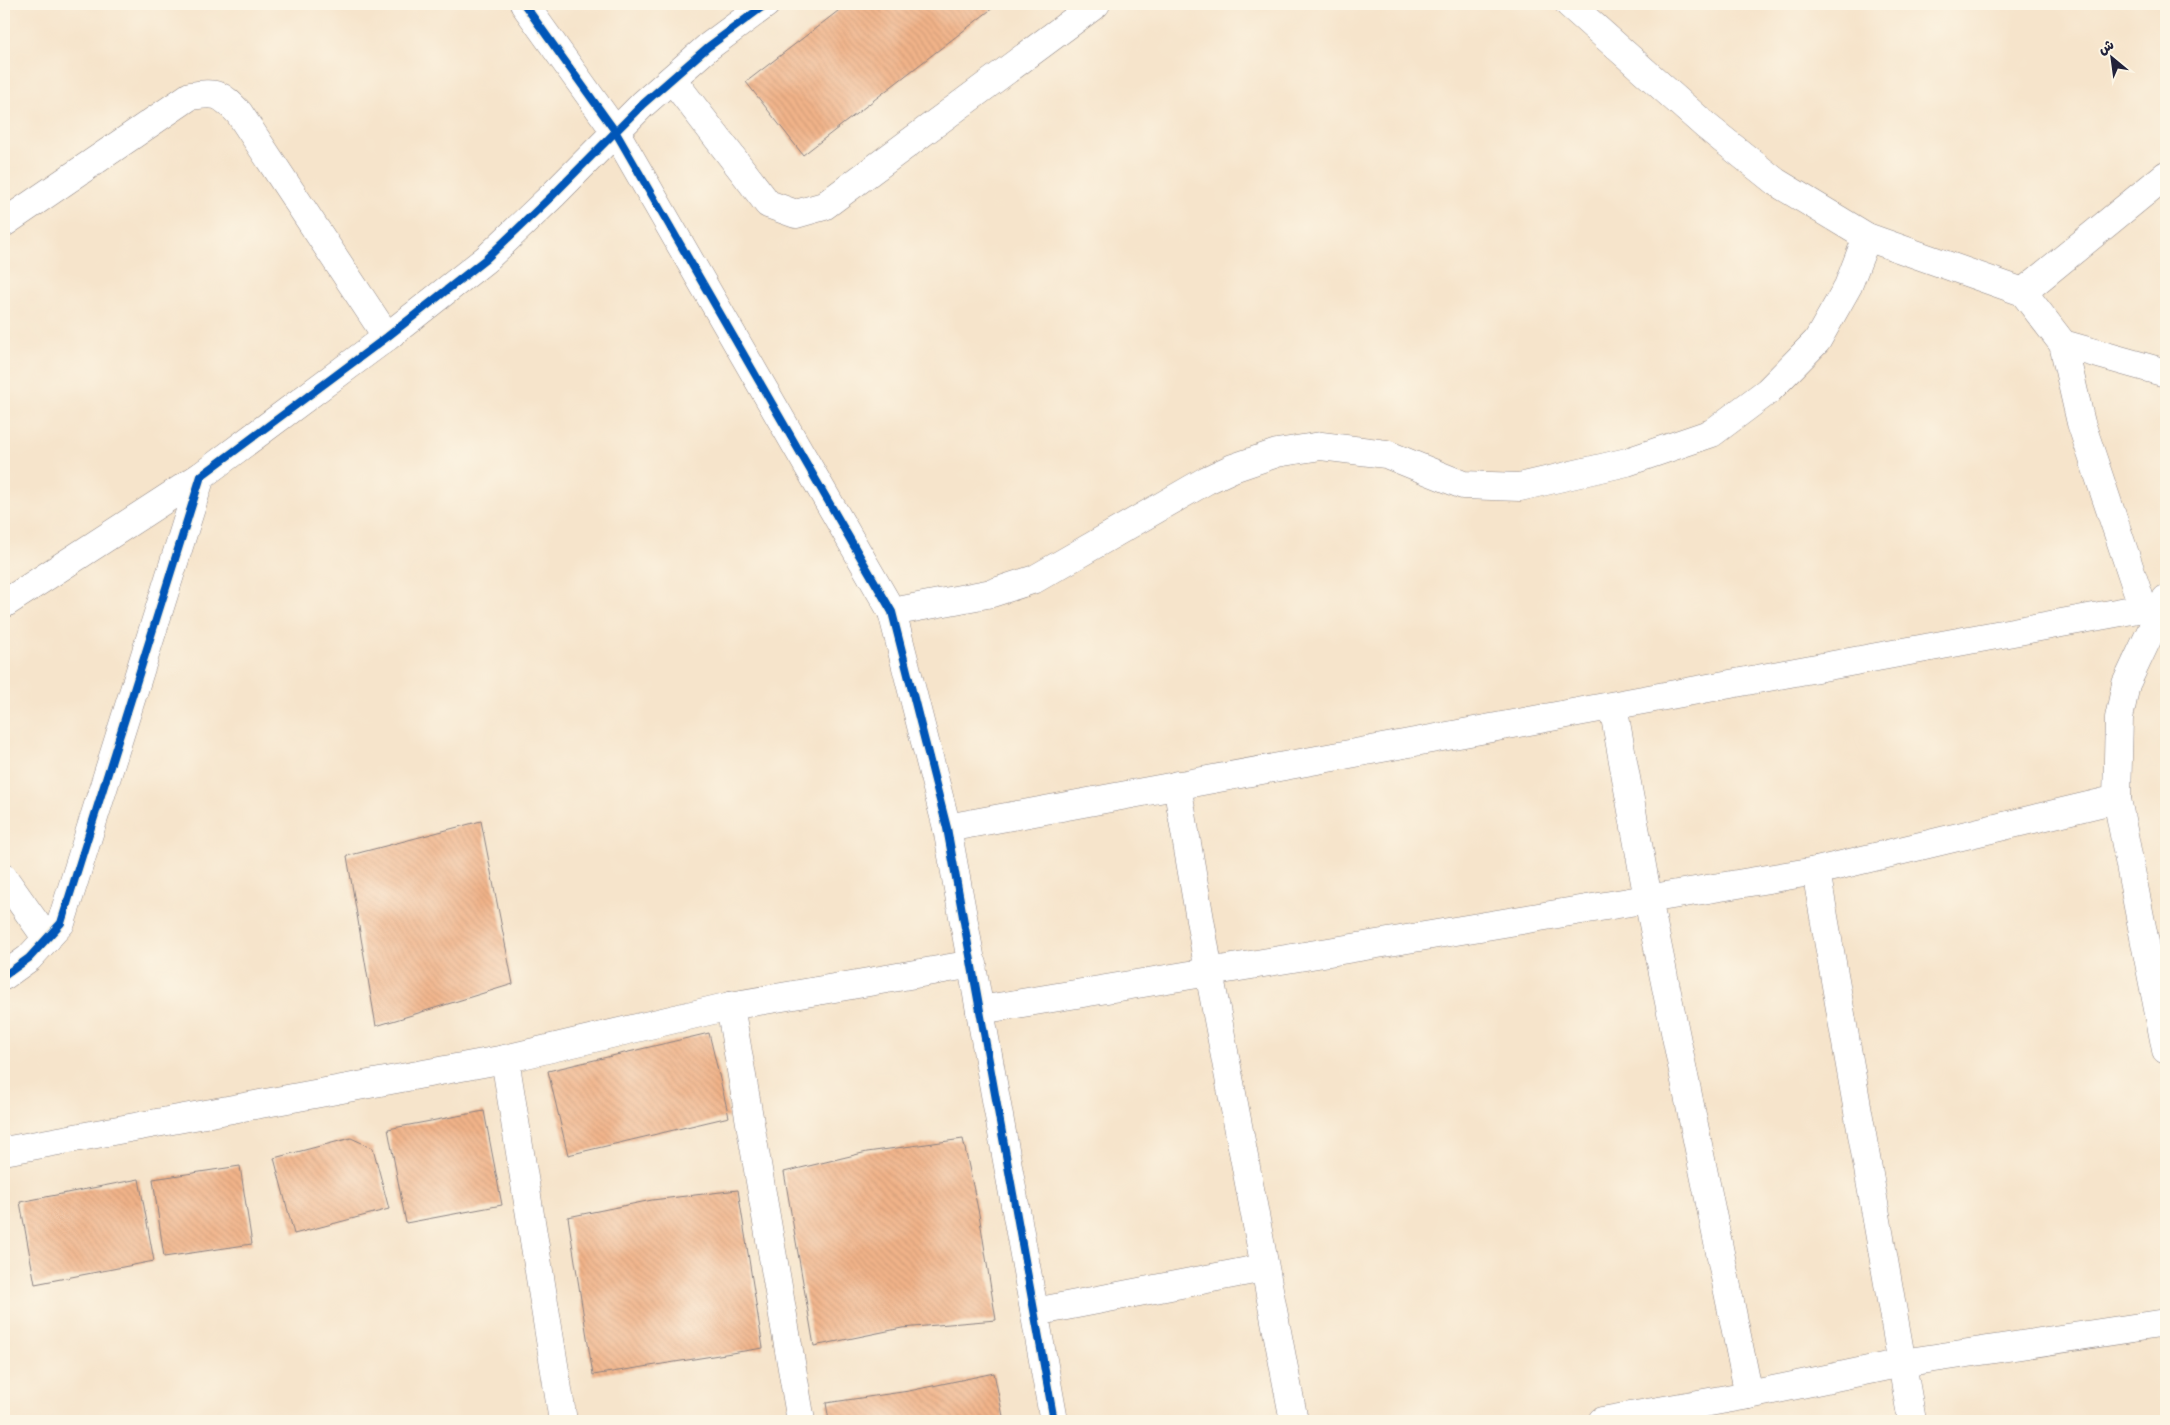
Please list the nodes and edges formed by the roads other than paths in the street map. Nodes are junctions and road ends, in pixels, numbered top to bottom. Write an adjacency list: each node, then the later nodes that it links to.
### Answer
1 (524, 4): 6 (street)
2 (766, 4): 5 (street)
3 (1096, 4): 5 (street)
4 (1569, 4): 9 (street)
5 (672, 79): 6 (street)
6 (615, 131): 11 (street); 17 (street)
7 (2166, 175): 10 (street)
8 (4, 223): 11 (street)
9 (1867, 238): 10 (street); 17 (street)
10 (2023, 292): 12 (street)
11 (387, 337): 14 (street)
12 (2063, 344): 13 (street); 16 (street)
13 (2166, 373)
14 (201, 476): 15 (street); 25 (street)
15 (4, 604)
16 (2156, 608): 18 (street); 20 (street)
17 (892, 612): 21 (street)
18 (1613, 706): 19 (street); 24 (street)
19 (1178, 785): 21 (street); 27 (street)
20 (2117, 799): 22 (street); 31 (street)
21 (947, 828): 26 (street)
22 (1816, 871): 24 (street); 37 (street)
23 (4, 878): 25 (street)
24 (1648, 899): 27 (street); 38 (street)
25 (47, 939): 28 (street)
26 (972, 964): 29 (street); 30 (street)
27 (1209, 972): 30 (street); 34 (street)
28 (4, 976)
29 (730, 1006): 32 (street); 40 (street)
30 (980, 1010): 35 (street)
31 (2166, 1050)
32 (506, 1059): 33 (street); 39 (street)
33 (4, 1152)
34 (1264, 1268): 35 (street); 42 (street)
35 (1034, 1312): 41 (street)
36 (2166, 1323): 37 (street)
37 (1902, 1363): 38 (street); 44 (street)
38 (1749, 1395): 43 (street)
39 (563, 1421)
40 (801, 1421)
41 (1054, 1421)
42 (1294, 1421)
43 (1602, 1421)
44 (1912, 1421)

